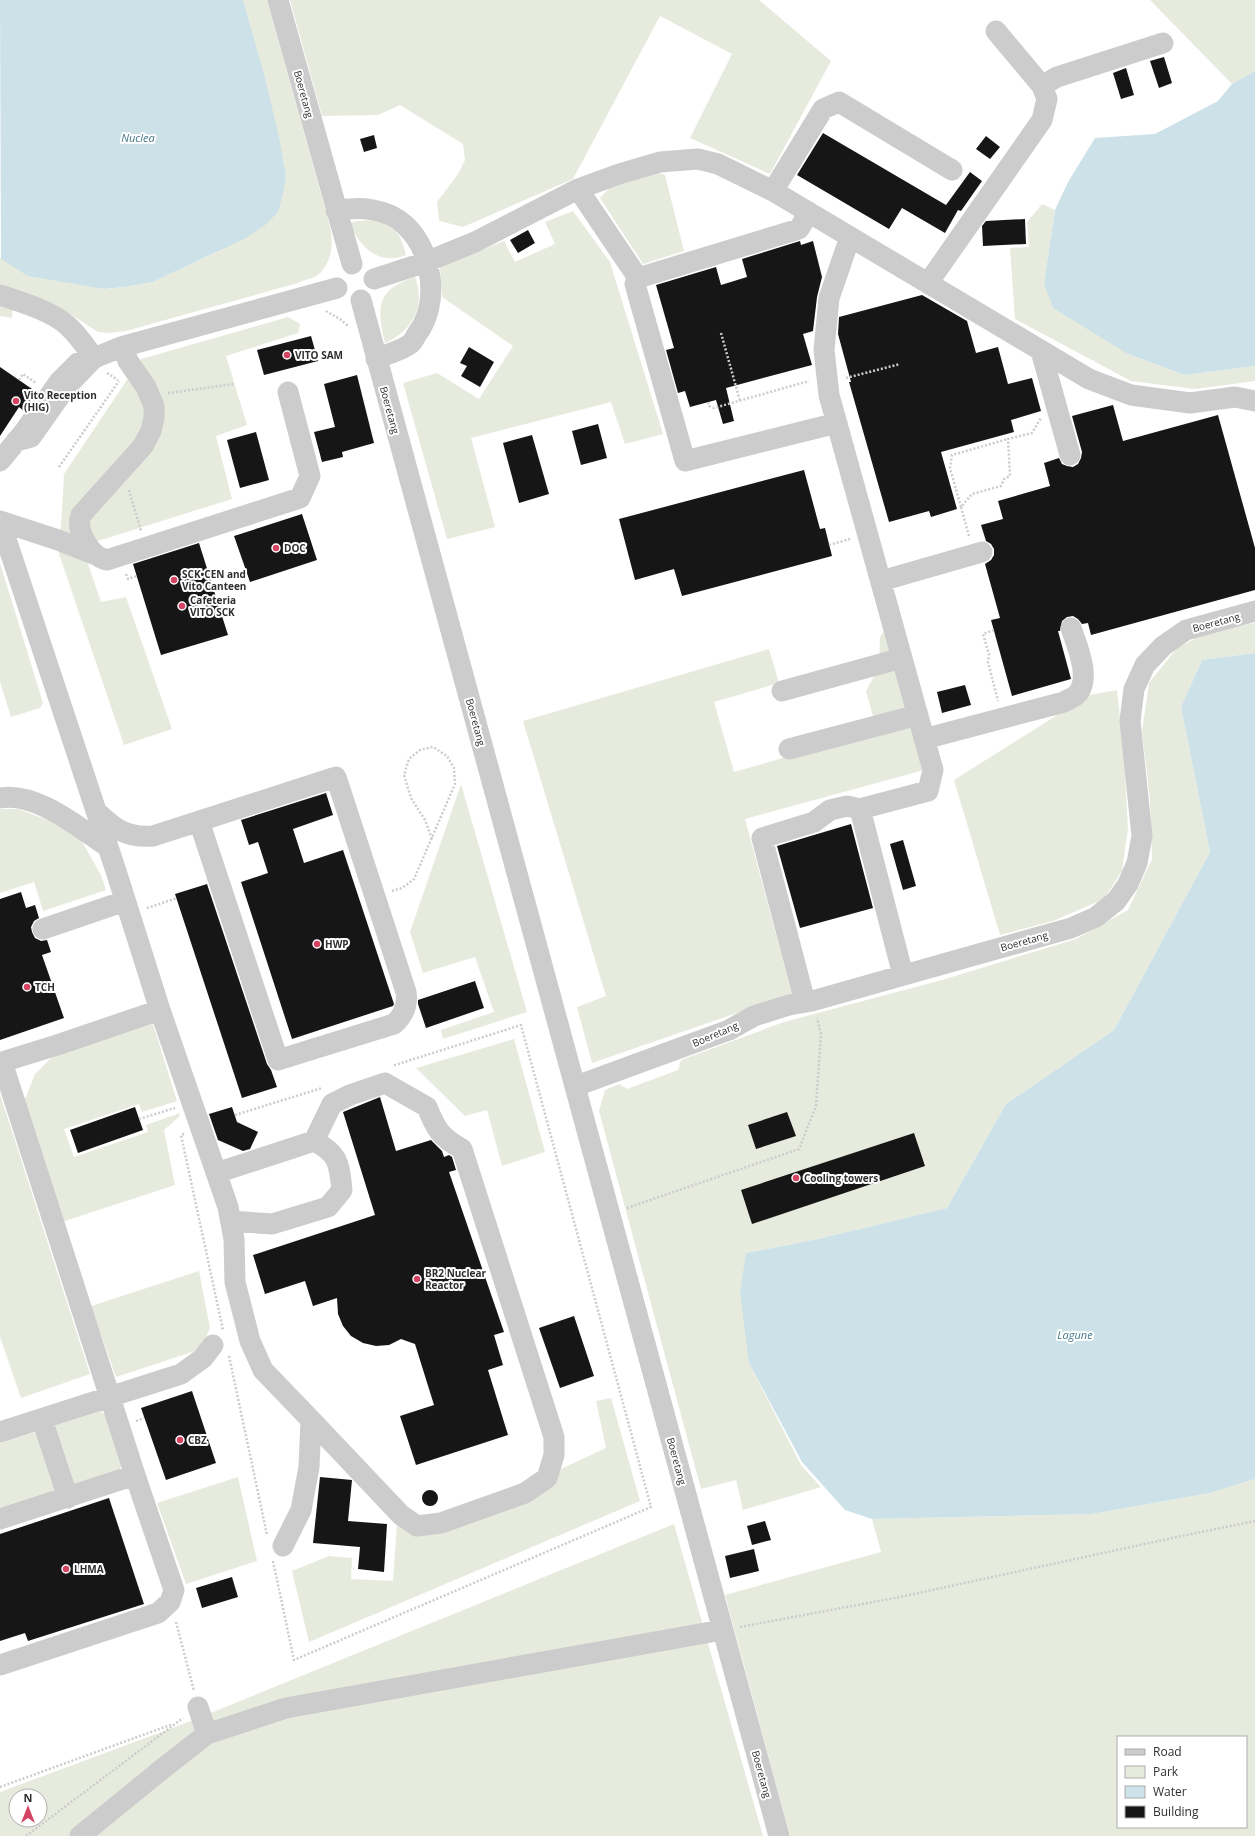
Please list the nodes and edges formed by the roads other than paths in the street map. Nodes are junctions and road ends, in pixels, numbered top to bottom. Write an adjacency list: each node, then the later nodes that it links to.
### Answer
1 (278, 0): 8 (street, Boeretang)
2 (996, 31): 4 (street)
3 (1164, 43): 4 (street)
4 (1042, 86): 15 (street)
5 (952, 170): 7 (street)
6 (578, 189): 7 (street); 11 (street); 13 (street)
7 (773, 191): 9 (street)
8 (336, 211): 11 (street); 12 (street, Boeretang)
9 (809, 212): 10 (street); 13 (street)
10 (850, 237): 15 (street); 25 (street)
11 (426, 262): 14 (street); 22 (street)
12 (352, 264): 14 (street); 16 (street)
13 (638, 278): 25 (street)
14 (374, 279): 18 (street)
15 (928, 283): 20 (street)
16 (337, 288): 18 (street); 19 (street)
17 (0, 295): 21 (street)
18 (361, 300): 22 (street, Boeretang)
19 (124, 346): 21 (street); 30 (street)
20 (1041, 351): 24 (street); 27 (street)
21 (94, 358): 26 (street); 28 (street)
22 (376, 359): 50 (street, Boeretang)
23 (288, 392): 30 (street)
24 (1255, 401)
25 (837, 423): 31 (street)
26 (41, 444)
27 (1070, 455)
28 (0, 461)
29 (978, 553): 31 (street)
30 (96, 555): 41 (street)
31 (881, 581): 34 (street)
32 (1255, 611): 46 (street, Boeretang)
33 (1071, 628): 37 (street)
34 (902, 658): 35 (street); 36 (street)
35 (782, 691)
36 (918, 715): 37 (street); 38 (street)
37 (924, 739): 40 (street)
38 (789, 749)
39 (0, 798): 43 (street)
40 (860, 809): 46 (street); 47 (street)
41 (95, 811): 42 (street); 43 (street)
42 (199, 821): 42 (street)
43 (108, 847): 44 (street)
44 (128, 908): 45 (street); 48 (street)
45 (43, 929)
46 (904, 975): 47 (street, Boeretang)
47 (809, 1001): 50 (street, Boeretang)
48 (160, 1010): 49 (street); 52 (street)
49 (1, 1062): 55 (street)
50 (576, 1086): 63 (street, Boeretang)
51 (314, 1141): 52 (street); 53 (street); 57 (street)
52 (216, 1173): 53 (street)
53 (231, 1221): 57 (street)
54 (221, 1344): 55 (street)
55 (111, 1396): 56 (street); 59 (street)
56 (42, 1419): 58 (street); 60 (street)
57 (311, 1420): 62 (street)
58 (0, 1432)
59 (135, 1475): 60 (street); 64 (street)
60 (68, 1498): 61 (street)
61 (0, 1519)
62 (274, 1547)
63 (722, 1630): 66 (street); 68 (street, Boeretang)
64 (0, 1665)
65 (198, 1707): 66 (street)
66 (207, 1734): 67 (street)
67 (80, 1836)
68 (779, 1836)

